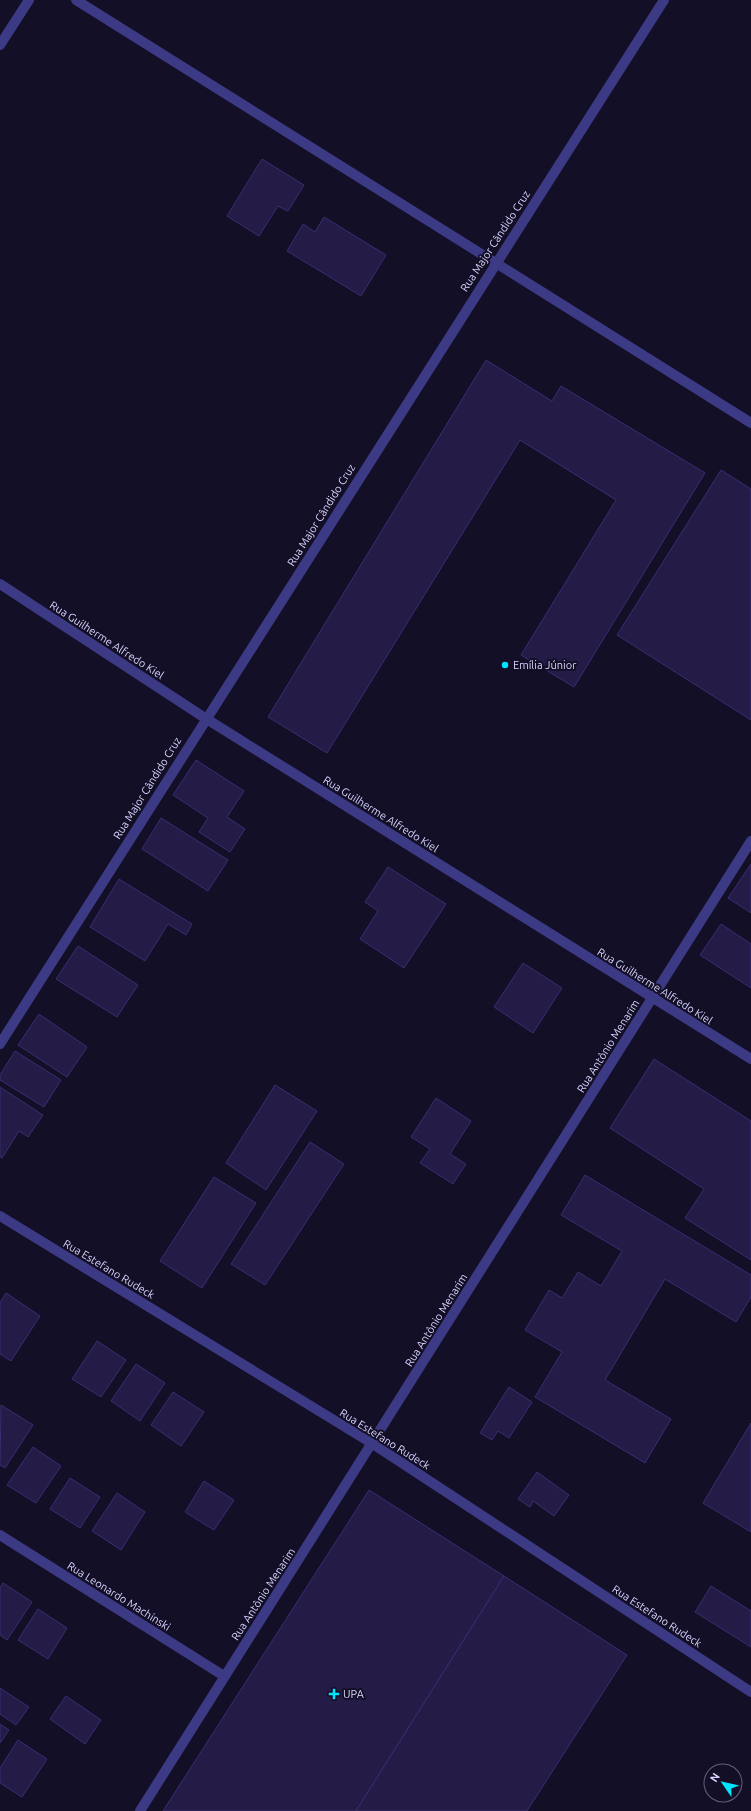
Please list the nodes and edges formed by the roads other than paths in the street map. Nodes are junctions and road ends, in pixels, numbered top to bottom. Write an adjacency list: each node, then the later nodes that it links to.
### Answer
1 (29, 0): 4 (street)
2 (76, 0): 5 (street)
3 (664, 0): 5 (street, Rua Major Cândido Cruz)
4 (0, 46)
5 (496, 262): 6 (street); 8 (street, Rua Major Cândido Cruz)
6 (751, 422)
7 (0, 584): 8 (street, Rua Guilherme Alfredo Kiel)
8 (206, 718): 10 (street, Rua Guilherme Alfredo Kiel); 11 (street, Rua Major Cândido Cruz)
9 (751, 841): 10 (street, Rua Antônio Menarim)
10 (652, 998): 12 (street, Rua Guilherme Alfredo Kiel); 14 (street, Rua Antônio Menarim)
11 (0, 1044)
12 (751, 1059)
13 (0, 1216): 14 (street, Rua Estefano Rudeck)
14 (373, 1444): 16 (street, Rua Antônio Menarim); 17 (street, Rua Estefano Rudeck)
15 (0, 1535): 16 (street, Rua Leonardo Machinski)
16 (224, 1676): 18 (street, Rua Antônio Menarim)
17 (751, 1692)
18 (140, 1811)

